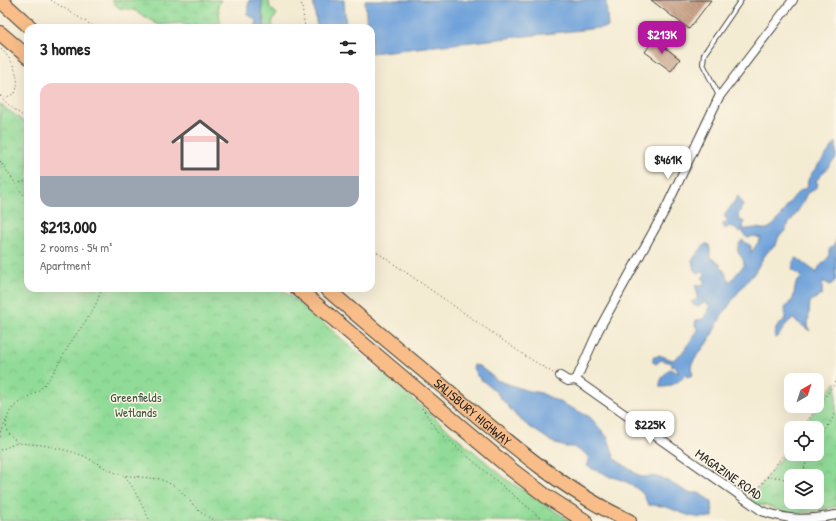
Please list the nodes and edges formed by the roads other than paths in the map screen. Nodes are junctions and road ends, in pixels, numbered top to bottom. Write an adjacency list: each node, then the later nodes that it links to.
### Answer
1 (0, 0): 5 (highway)
2 (741, 0): 9 (lane)
3 (793, 0): 9 (street)
4 (0, 9): 6 (highway)
5 (27, 24)
6 (24, 29)
7 (0, 33): 8 (highway)
8 (24, 54)
9 (719, 97): 13 (street)
10 (301, 292): 15 (highway, SALISBURY HIGHWAY)
11 (331, 292): 16 (highway, SALISBURY HIGHWAY)
12 (560, 376): 13 (street, MAGAZINE ROAD)
13 (576, 380): 14 (street, MAGAZINE ROAD)
14 (836, 515)
15 (585, 521)
16 (630, 521)

